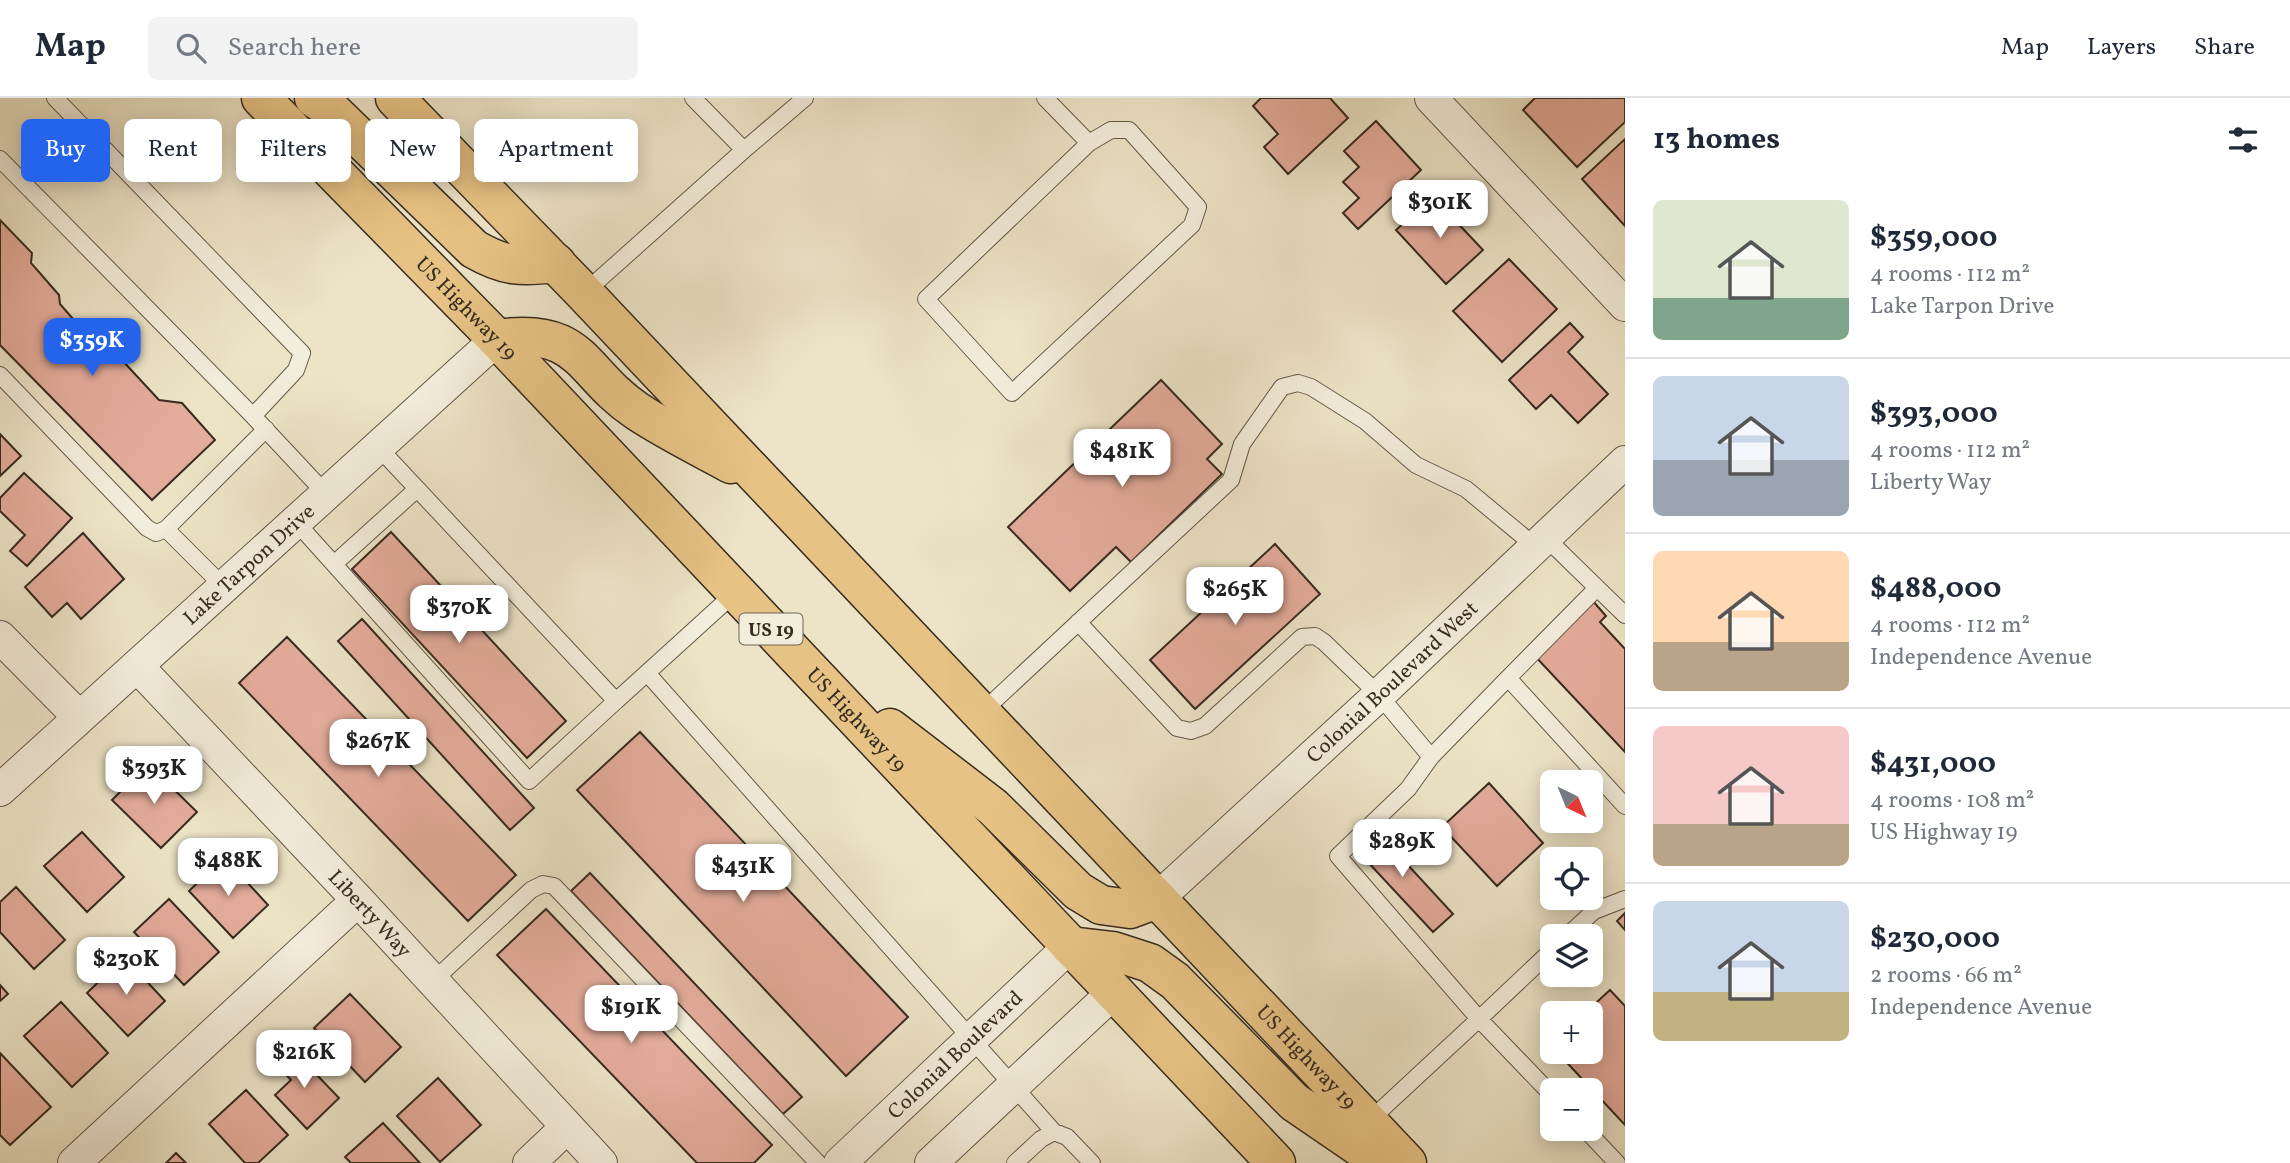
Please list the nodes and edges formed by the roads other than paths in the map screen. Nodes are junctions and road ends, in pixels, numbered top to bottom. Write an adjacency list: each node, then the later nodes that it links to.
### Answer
1 (55, 98): 17 (lane)
2 (261, 98): 15 (highway, US Highway 19 / US 19)
3 (314, 98): 12 (highway)
4 (395, 98): 12 (highway, US Highway 19)
5 (693, 98): 10 (lane)
6 (805, 98): 10 (lane)
7 (1045, 98): 9 (lane)
8 (1431, 98): 14 (street)
9 (1089, 143): 9 (lane)
10 (744, 150): 13 (lane)
11 (0, 159): 17 (lane)
12 (556, 263): 13 (highway, US Highway 19)
13 (584, 293): 21 (highway, US Highway 19)
14 (1625, 305)
15 (497, 339): 19 (street, Lake Tarpon Drive); 21 (highway); 30 (highway, US Highway 19 / US 19)
16 (0, 375): 25 (lane)
17 (253, 415): 18 (lane)
18 (265, 429): 23 (lane); 25 (lane)
19 (378, 447): 22 (lane); 23 (street, Lake Tarpon Drive)
20 (1625, 462): 26 (street, Colonial Boulevard West)
21 (764, 482): 40 (highway, US Highway 19)
22 (417, 489): 27 (lane); 39 (lane)
23 (326, 494): 24 (street, Lake Tarpon Drive)
24 (296, 522): 27 (lane); 28 (street, Lake Tarpon Drive)
25 (166, 529): 28 (lane)
26 (1541, 543): 29 (lane); 32 (lane); 38 (street, Colonial Boulevard West)
27 (334, 564): 39 (lane)
28 (223, 587): 35 (street, Lake Tarpon Drive)
29 (1596, 589): 31 (lane); 37 (lane)
30 (736, 592): 34 (highway, US Highway 19 / US 19); 36 (lane)
31 (1625, 615)
32 (1078, 622): 38 (lane); 40 (lane)
33 (0, 637): 41 (street)
34 (794, 654): 45 (highway); 49 (highway, US Highway 19 / US 19)
35 (136, 666): 41 (street, Lake Tarpon Drive); 47 (street, Liberty Way)
36 (647, 673): 39 (lane); 54 (lane)
37 (1508, 678): 42 (lane); 44 (lane)
38 (1379, 695): 42 (lane); 45 (street, Colonial Boulevard West)
39 (616, 701)
40 (981, 713): 45 (highway, US Highway 19)
41 (79, 717): 43 (street, Lake Tarpon Drive)
42 (1431, 757): 53 (lane)
43 (0, 790)
44 (1625, 806)
45 (1157, 899): 57 (highway, US Highway 19)
46 (1625, 899): 48 (lane)
47 (358, 900): 51 (street, Liberty Way); 61 (street)
48 (1580, 924)
49 (1070, 946): 52 (highway, US Highway 19 / US 19); 54 (street, Colonial Boulevard); 70 (highway)
50 (1540, 961): 53 (lane)
51 (433, 981): 58 (street, Liberty Way); 64 (lane)
52 (1114, 992): 56 (street); 69 (highway, US Highway 19 / US 19)
53 (1479, 1018): 55 (lane); 57 (lane)
54 (971, 1039): 56 (lane); 65 (street, Colonial Boulevard)
55 (1540, 1082)
56 (1013, 1086): 59 (lane); 66 (street)
57 (1368, 1122): 71 (highway, US Highway 19)
58 (566, 1128): 62 (street); 63 (street, Liberty Way)
59 (1054, 1132): 67 (lane); 68 (lane)
60 (1597, 1141): 72 (lane)
61 (74, 1163)
62 (528, 1163)
63 (601, 1163)
64 (818, 1163)
65 (840, 1163)
66 (931, 1163)
67 (1016, 1163)
68 (1092, 1163)
69 (1276, 1163)
70 (1383, 1163)
71 (1407, 1163)
72 (1618, 1163)

